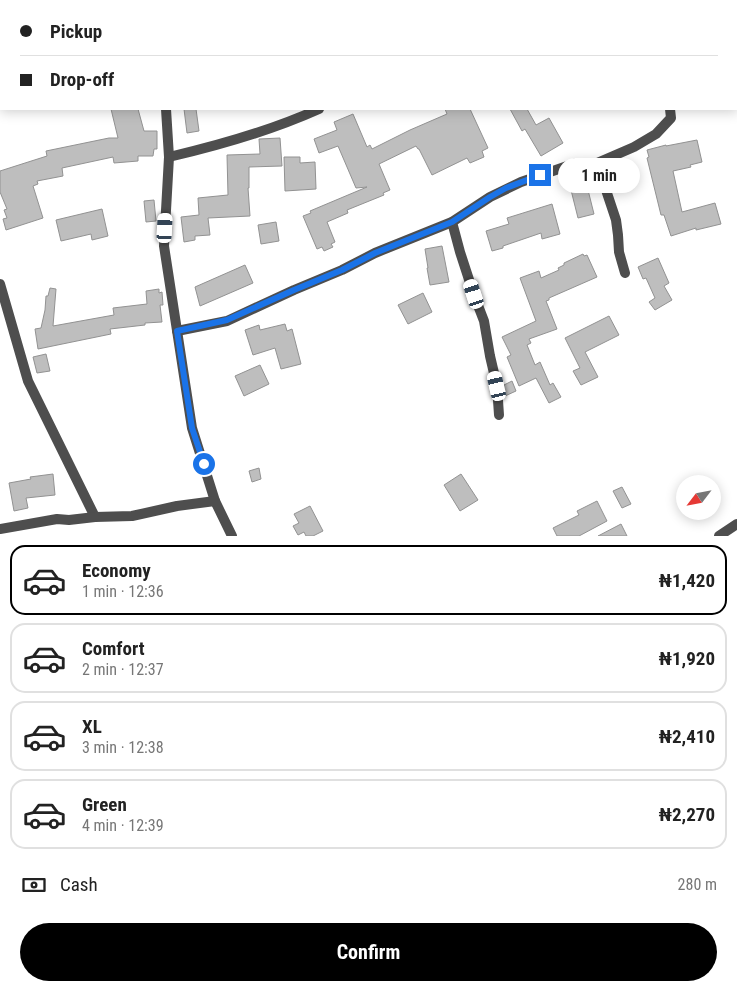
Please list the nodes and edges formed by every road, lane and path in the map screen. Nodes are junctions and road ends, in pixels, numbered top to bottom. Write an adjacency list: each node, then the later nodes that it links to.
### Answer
1 (166, 110): 4 (street)
2 (317, 110): 4 (street)
3 (670, 110): 5 (street)
4 (169, 157): 9 (street)
5 (597, 163): 6 (street); 7 (street)
6 (452, 222): 9 (street); 10 (street)
7 (625, 272)
8 (0, 284): 12 (street)
9 (177, 331): 11 (street)
10 (499, 415)
11 (216, 501): 12 (street); 15 (street)
12 (95, 517): 14 (street)
13 (737, 524): 16 (street)
14 (0, 529)
15 (232, 536)
16 (720, 536)

